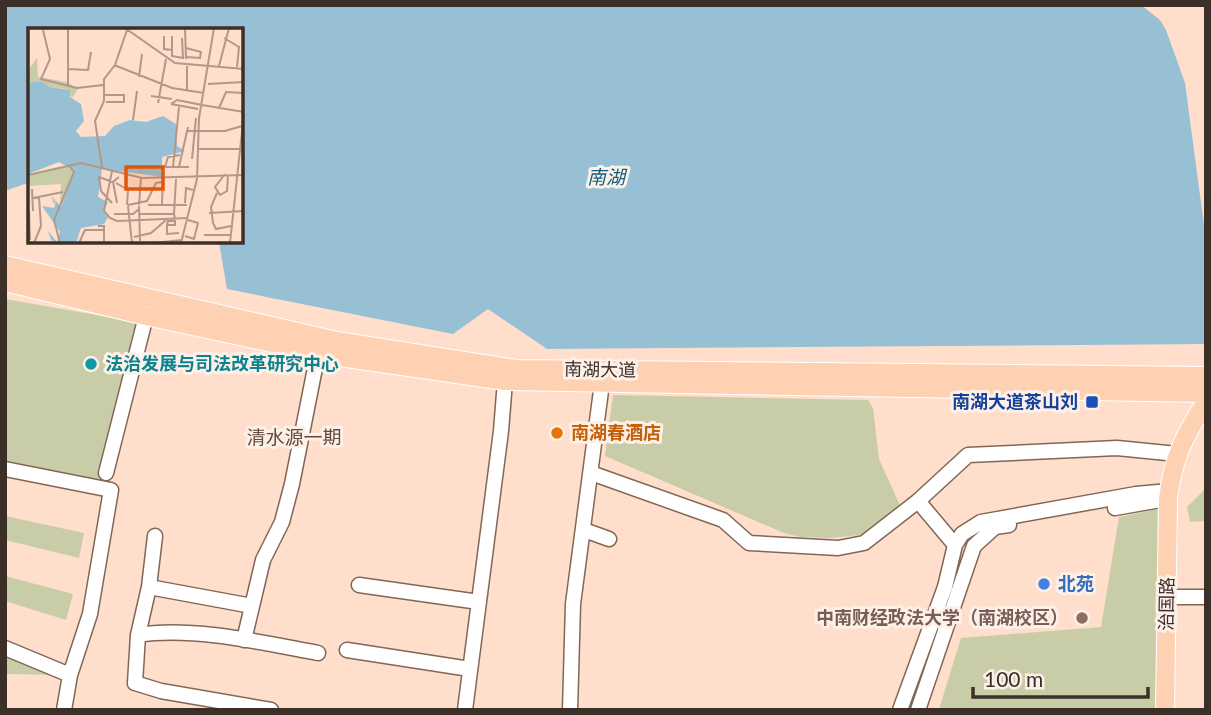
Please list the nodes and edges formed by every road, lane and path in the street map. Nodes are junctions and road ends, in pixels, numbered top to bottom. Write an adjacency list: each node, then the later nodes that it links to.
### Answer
1 (5, 265): 5 (main road, 南湖大道)
2 (5, 282): 3 (main road, 南湖大道)
3 (146, 316): 4 (main road, 南湖大道); 12 (street)
4 (318, 353): 6 (main road, 南湖大道); 25 (street)
5 (1206, 376)
6 (505, 381): 7 (main road, 南湖大道); 24 (street)
7 (602, 383): 8 (main road, 南湖大道); 13 (street)
8 (1206, 393)
9 (1206, 402): 10 (main road, 治国路)
10 (1177, 454): 14 (main road, 治国路); 15 (street)
11 (5, 468): 32 (street)
12 (106, 473)
13 (591, 473): 15 (street); 16 (street)
14 (1169, 495): 19 (street); 22 (main road, 治国路); 39 (street)
15 (918, 501): 19 (street)
16 (584, 530): 18 (street); 37 (street)
17 (155, 536): 21 (street)
18 (609, 539)
19 (955, 545): 38 (street)
20 (359, 585): 24 (street)
21 (149, 587): 25 (street); 26 (street)
22 (1167, 597): 23 (street); 40 (main road, 治国路)
23 (1206, 597)
24 (479, 602): 31 (street)
25 (252, 606): 27 (street)
26 (138, 635): 27 (street); 33 (street)
27 (244, 640): 30 (street)
28 (5, 648): 32 (street)
29 (347, 650): 31 (street)
30 (318, 653)
31 (470, 669): 36 (street)
32 (69, 675): 34 (street)
33 (252, 708): 35 (street)
34 (64, 710)
35 (271, 710)
36 (465, 710)
37 (570, 710)
38 (900, 710)
39 (918, 710)
40 (1166, 710)

